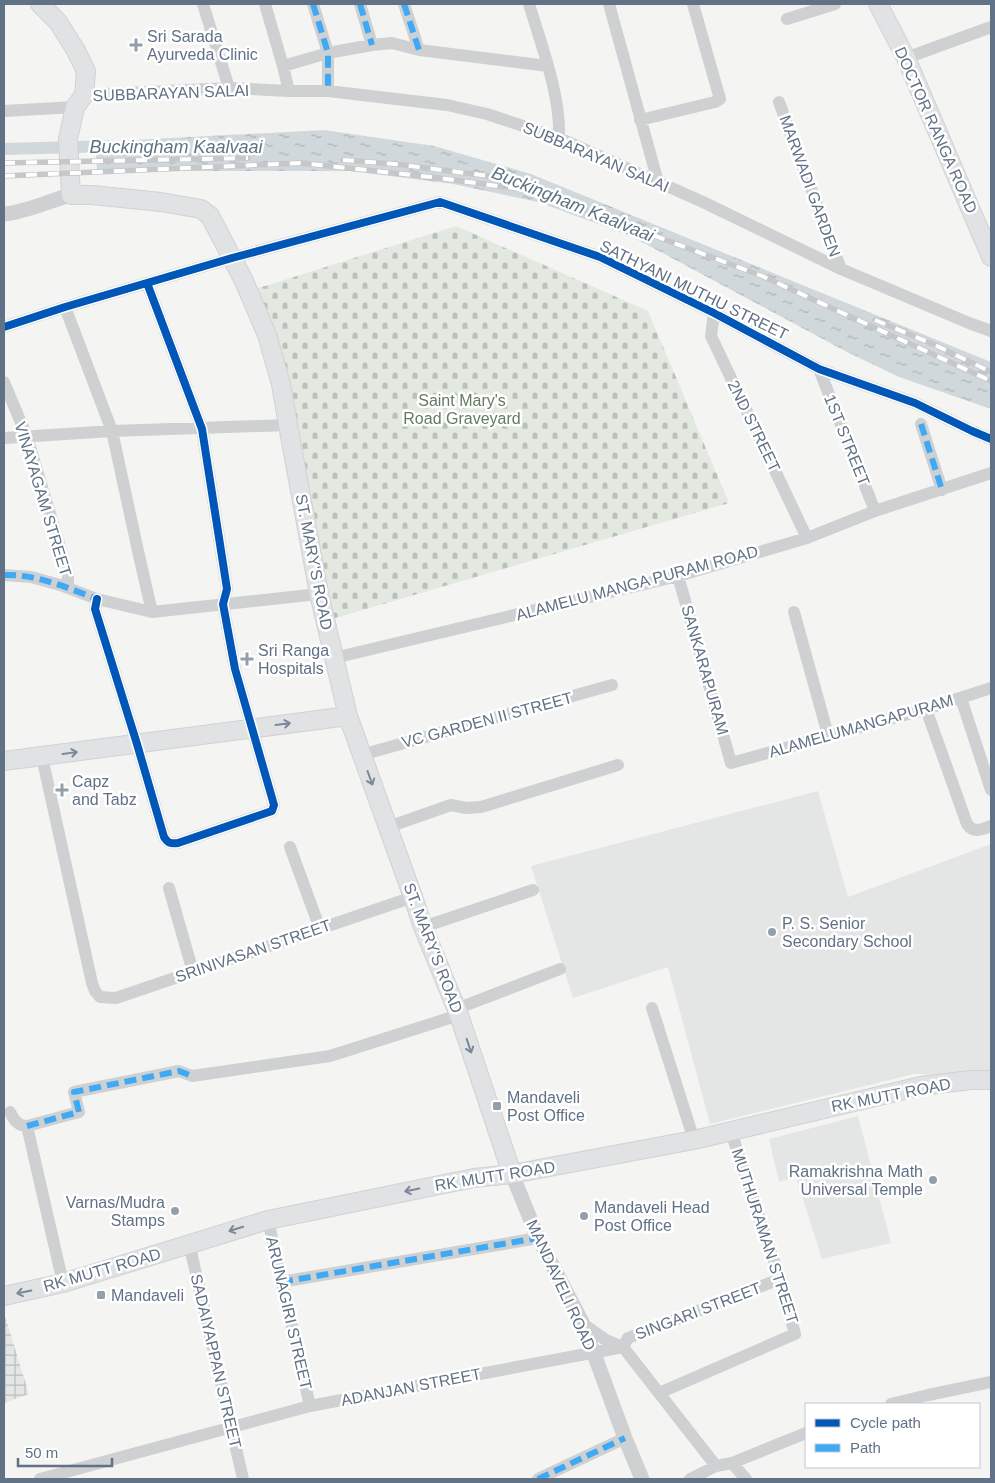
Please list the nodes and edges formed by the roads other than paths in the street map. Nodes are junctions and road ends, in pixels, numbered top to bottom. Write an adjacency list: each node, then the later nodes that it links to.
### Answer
1 (204, 4): 20 (street)
2 (265, 4): 18 (street)
3 (313, 4): 16 (street)
4 (360, 4): 14 (street)
5 (404, 4): 15 (street)
6 (529, 4): 19 (street)
7 (609, 4): 26 (street)
8 (694, 4): 26 (street)
9 (836, 4): 12 (street)
10 (878, 4): 17 (main road, DOCTOR RANGA ROAD)
11 (47, 6): 23 (main road)
12 (787, 19)
13 (991, 27): 17 (street)
14 (372, 45): 15 (street); 16 (street)
15 (419, 50): 19 (street)
16 (328, 53): 18 (street); 22 (street)
17 (906, 58): 31 (main road, DOCTOR RANGA ROAD)
18 (283, 66): 21 (street)
19 (548, 66): 27 (street)
20 (229, 88): 21 (street, SUBBARAYAN SALAI); 23 (street, SUBBARAYAN SALAI)
21 (289, 91): 22 (street, SUBBARAYAN SALAI)
22 (328, 91): 27 (street, SUBBARAYAN SALAI)
23 (80, 101): 25 (street, SUBBARAYAN SALAI); 29 (main road)
24 (780, 102): 33 (street, MARWADI GARDEN)
25 (4, 111)
26 (640, 120): 28 (street)
27 (559, 138): 28 (street, SUBBARAYAN SALAI)
28 (658, 182): 33 (street, SUBBARAYAN SALAI)
29 (70, 187): 30 (street); 32 (main road, ST. MARY'S ROAD)
30 (4, 214)
31 (991, 257)
32 (232, 258): 34 (street, SATHYANI MUTHU STREET); 36 (street, SATHYANI MUTHU STREET); 41 (main road, ST. MARY'S ROAD)
33 (842, 269): 38 (street, SUBBARAYAN SALAI)
34 (147, 283): 35 (street, SATHYANI MUTHU STREET); 43 (street)
35 (65, 307): 37 (street, SATHYANI MUTHU STREET); 44 (street)
36 (714, 313): 39 (street, SATHYANI MUTHU STREET); 51 (street, 2ND STREET)
37 (4, 326)
38 (991, 331)
39 (819, 368): 47 (street, SATHYANI MUTHU STREET); 50 (street, 1ST STREET)
40 (4, 382): 45 (street, VINAYAGAM STREET)
41 (288, 424): 43 (street); 55 (main road, ST. MARY'S ROAD)
42 (921, 424): 49 (street)
43 (202, 429): 44 (street); 57 (street)
44 (112, 431): 45 (street); 58 (street)
45 (27, 437): 46 (street); 54 (street, VINAYAGAM STREET)
46 (4, 438)
47 (991, 439)
48 (991, 473): 49 (street, ALAMELU MANGA PURAM ROAD)
49 (942, 490): 50 (street, ALAMELU MANGA PURAM ROAD)
50 (875, 511): 51 (street, ALAMELU MANGA PURAM ROAD)
51 (808, 538): 53 (street, ALAMELU MANGA PURAM ROAD)
52 (4, 575): 54 (street)
53 (678, 576): 60 (street, ALAMELU MANGA PURAM ROAD); 72 (street, SANKARAPURAM)
54 (68, 588): 56 (street)
55 (319, 594): 57 (street); 60 (main road, ST. MARY'S ROAD)
56 (97, 599): 58 (street); 68 (street)
57 (223, 604): 58 (street); 66 (street)
58 (152, 612)
59 (794, 612): 67 (street)
60 (334, 658): 65 (main road, ST. MARY'S ROAD)
61 (612, 685): 69 (street, VC GARDEN II STREET)
62 (991, 688): 63 (street, ALAMELUMANGAPURAM)
63 (961, 698): 64 (street, ALAMELUMANGAPURAM); 74 (street)
64 (926, 709): 67 (street, ALAMELUMANGAPURAM); 75 (street)
65 (348, 716): 66 (main road, one-way to 65); 69 (main road, ST. MARY'S ROAD)
66 (251, 728): 68 (main road); 68 (street)
67 (828, 735): 72 (street, ALAMELUMANGAPURAM)
68 (137, 744): 70 (main road, one-way to 68)
69 (361, 754): 76 (main road, ST. MARY'S ROAD, one-way to 76)
70 (42, 757): 71 (main road); 84 (street, SRINIVASAN STREET)
71 (4, 761)
72 (731, 763)
73 (618, 765): 76 (street)
74 (991, 790)
75 (991, 826)
76 (388, 827): 80 (main road, ST. MARY'S ROAD)
77 (290, 847): 82 (street)
78 (169, 888): 84 (street)
79 (533, 890): 81 (street)
80 (414, 897): 81 (main road, ST. MARY'S ROAD); 82 (street, SRINIVASAN STREET)
81 (423, 927): 86 (main road, ST. MARY'S ROAD)
82 (320, 929): 84 (street, SRINIVASAN STREET)
83 (560, 969): 86 (street)
84 (193, 972)
85 (652, 1008): 90 (street)
86 (457, 1012): 89 (street); 92 (main road, ST. MARY'S ROAD, one-way to 92)
87 (991, 1080): 90 (main road, RK MUTT ROAD)
88 (10, 1112): 89 (street)
89 (27, 1126): 98 (street)
90 (694, 1140): 92 (main road, RK MUTT ROAD)
91 (734, 1140): 96 (street, MUTHURAMAN STREET)
92 (512, 1174): 93 (main road, RK MUTT ROAD, one-way to 93); 94 (street, MANDAVELI ROAD)
93 (268, 1220): 95 (main road, RK MUTT ROAD, one-way to 95); 97 (street, ARUNAGIRI STREET)
94 (538, 1238): 97 (street); 100 (street, MANDAVELI ROAD)
95 (189, 1244): 98 (main road, RK MUTT ROAD); 107 (street, SADAIYAPPAN STREET)
96 (780, 1279): 101 (street, SINGARI STREET); 104 (street, MUTHURAMAN STREET)
97 (281, 1282): 106 (street, ARUNAGIRI STREET)
98 (63, 1283): 99 (main road, RK MUTT ROAD, one-way to 99)
99 (4, 1296)
100 (583, 1324): 101 (street); 102 (street, MANDAVELI ROAD)
101 (623, 1347): 102 (street, SINGARI STREET); 104 (street)
102 (592, 1352): 106 (street, ADANJAN STREET); 109 (street, MANDAVELI ROAD)
103 (991, 1382): 105 (street)
104 (659, 1393): 111 (street)
105 (895, 1403)
106 (310, 1406): 107 (street, ADANJAN STREET)
107 (231, 1427): 112 (street, ADANJAN STREET); 113 (street, SADAIYAPPAN STREET)
108 (805, 1433): 110 (street)
109 (625, 1438): 114 (street); 115 (street, MANDAVELI ROAD)
110 (732, 1464): 111 (street); 117 (street)
111 (716, 1466): 116 (street)
112 (44, 1479)
113 (243, 1479)
114 (538, 1479)
115 (642, 1479)
116 (690, 1479)
117 (746, 1479)

